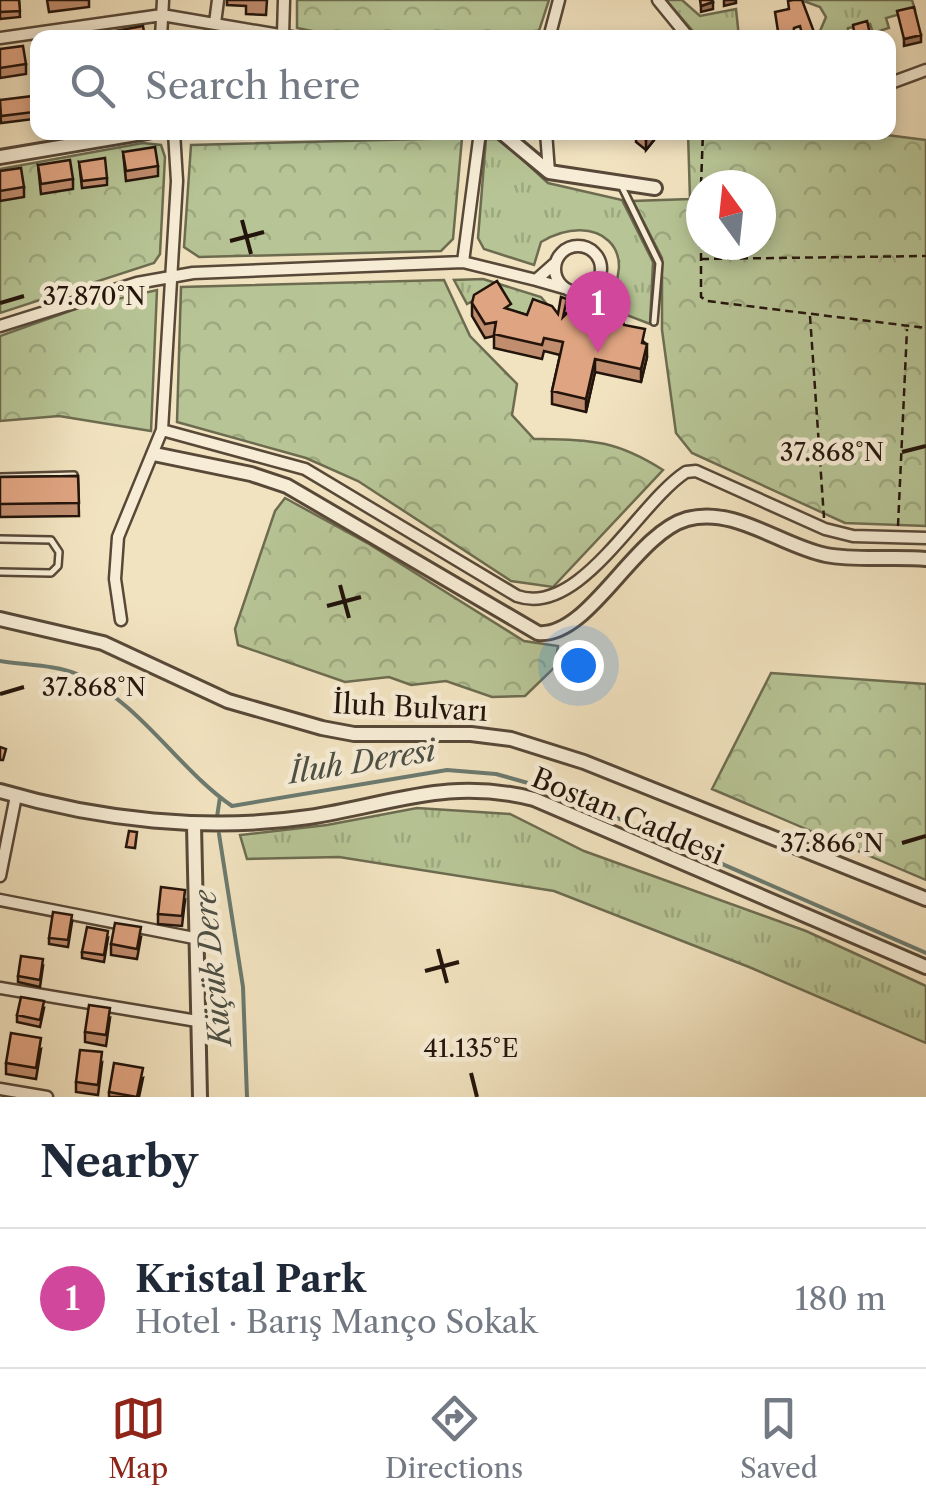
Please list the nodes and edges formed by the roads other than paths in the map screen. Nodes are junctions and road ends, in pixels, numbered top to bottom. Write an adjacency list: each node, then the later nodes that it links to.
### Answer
1 (163, 0): 6 (street)
2 (218, 0): 7 (street)
3 (284, 0): 11 (street)
4 (559, 0): 12 (street)
5 (658, 0): 13 (street)
6 (162, 15): 7 (street); 8 (street); 9 (street)
7 (215, 23): 10 (street)
8 (56, 30)
9 (161, 30)
10 (255, 30)
11 (283, 30)
12 (551, 30)
13 (682, 30)
14 (30, 34): 15 (street)
15 (0, 38)
16 (926, 70): 17 (street)
17 (896, 81)
18 (102, 140): 23 (street)
19 (174, 140): 29 (street)
20 (479, 140): 27 (street)
21 (511, 140): 24 (street)
22 (547, 140): 24 (street)
23 (0, 158)
24 (549, 172): 25 (street)
25 (620, 184): 26 (street); 32 (lane)
26 (656, 188)
27 (462, 262): 29 (street); 30 (street)
28 (555, 263): 30 (street); 31 (street); 31 (street)
29 (168, 276): 33 (street); 34 (street)
30 (536, 280): 31 (street)
31 (567, 290)
32 (654, 322)
33 (0, 326)
34 (162, 430): 35 (street); 38 (street)
35 (154, 454): 40 (street); 43 (street)
36 (0, 476): 37 (lane)
37 (74, 476)
38 (926, 538)
39 (0, 539): 41 (lane)
40 (926, 559)
41 (0, 572)
42 (0, 619): 48 (street, İluh Bulvarı)
43 (120, 620)
44 (0, 791): 45 (street, Bostan Caddesi)
45 (16, 796): 46 (street, Bostan Caddesi); 47 (street)
46 (194, 826): 50 (street); 51 (street, Bostan Caddesi)
47 (0, 876)
48 (926, 899)
49 (0, 900): 50 (street)
50 (194, 938): 53 (street)
51 (926, 968)
52 (0, 988): 53 (street)
53 (196, 1021): 56 (street)
54 (0, 1089): 55 (street)
55 (40, 1096)
56 (200, 1097)

